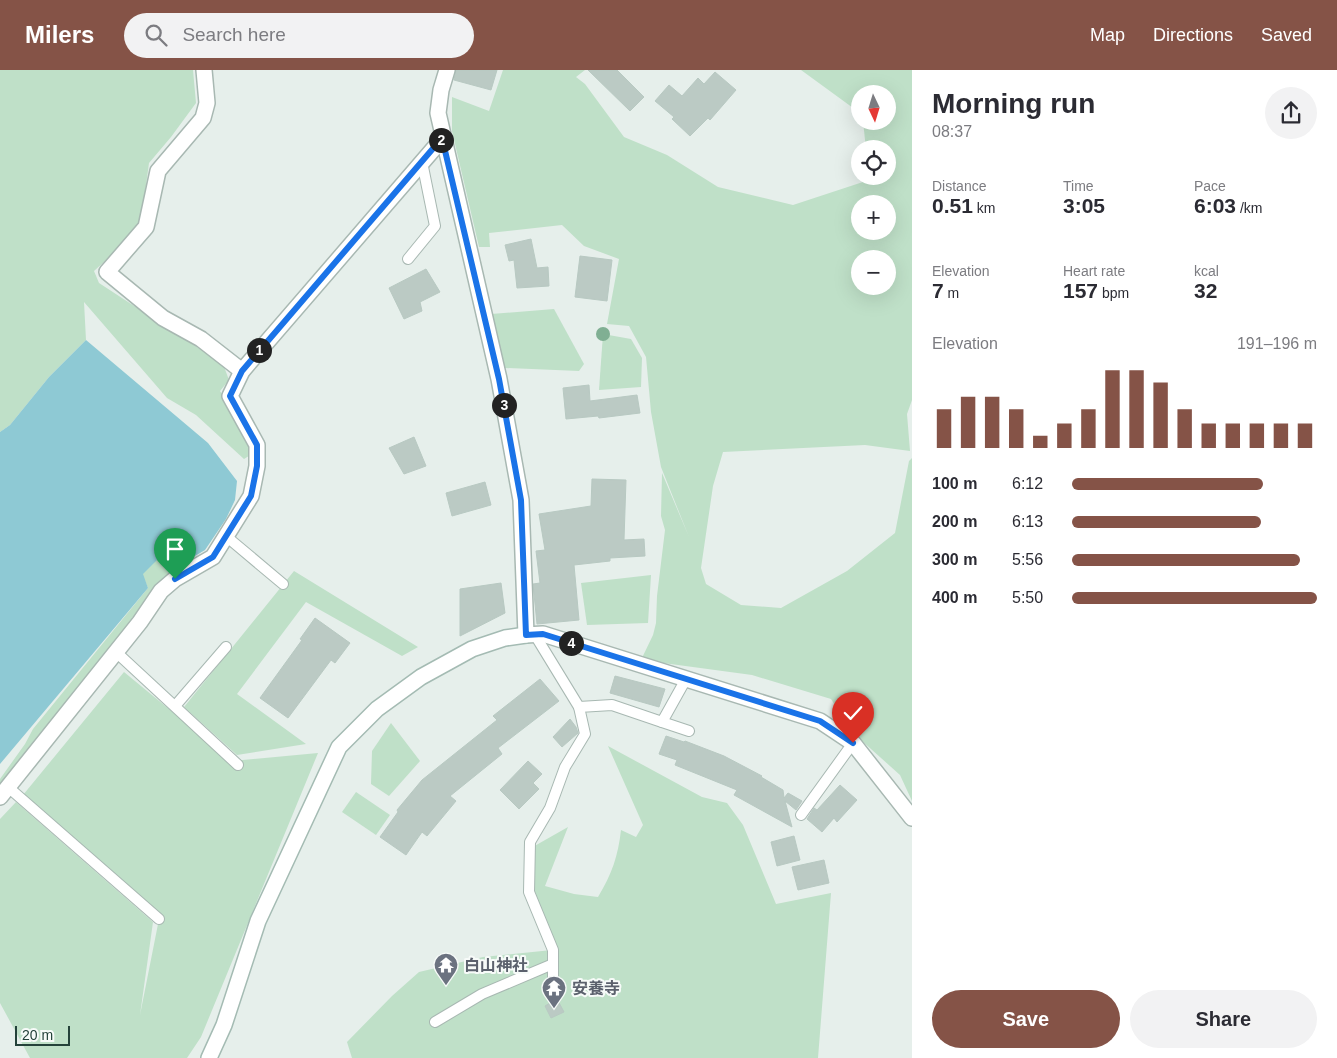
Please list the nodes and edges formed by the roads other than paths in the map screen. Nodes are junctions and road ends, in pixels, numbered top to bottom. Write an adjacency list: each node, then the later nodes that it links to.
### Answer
1 (204, 70): 6 (street)
2 (447, 70): 3 (street)
3 (442, 138): 4 (street); 9 (street)
4 (422, 162): 5 (lane); 6 (street)
5 (408, 259)
6 (242, 371): 7 (street)
7 (227, 537): 8 (lane); 11 (street)
8 (283, 584)
9 (531, 635): 12 (street); 14 (lane); 26 (street)
10 (226, 647): 13 (lane)
11 (116, 652): 13 (lane); 19 (street)
12 (686, 679): 15 (lane); 17 (street)
13 (175, 706): 18 (lane)
14 (579, 707): 15 (lane); 23 (lane)
15 (662, 722): 16 (lane)
16 (689, 731)
17 (853, 743): 20 (lane); 21 (street)
18 (238, 765)
19 (4, 792): 22 (lane)
20 (802, 815)
21 (912, 818)
22 (159, 919)
23 (553, 964): 24 (lane); 25 (lane)
24 (553, 994)
25 (435, 1022)
26 (209, 1058)

